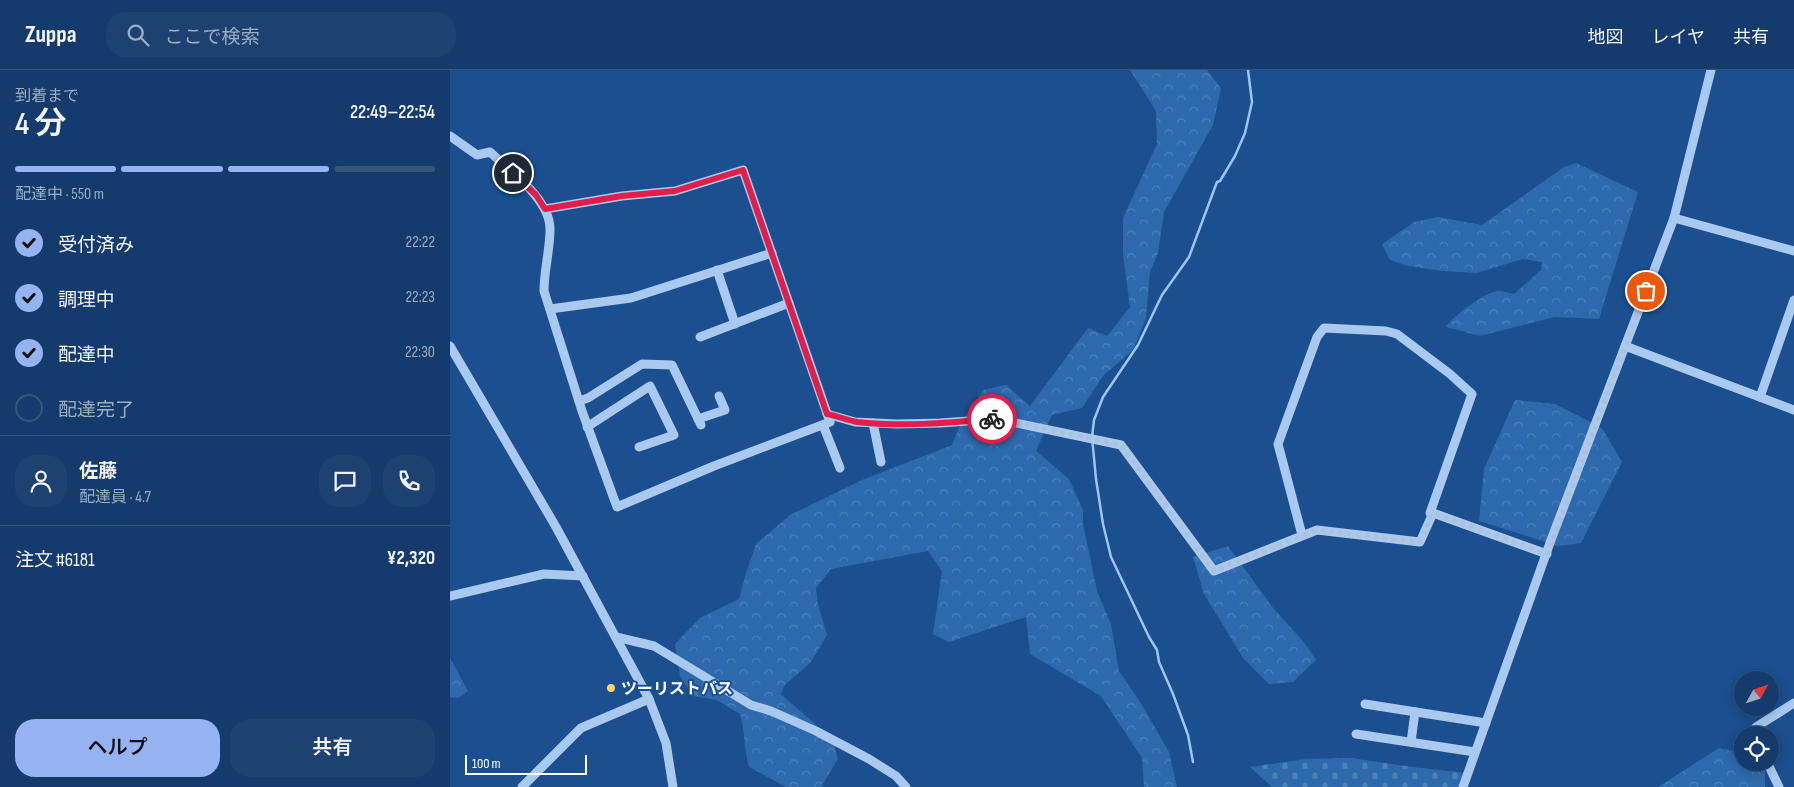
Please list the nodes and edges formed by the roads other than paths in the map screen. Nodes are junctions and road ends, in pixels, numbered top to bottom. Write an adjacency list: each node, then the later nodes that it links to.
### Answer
1 (1711, 70): 4 (street)
2 (450, 136): 3 (street)
3 (545, 209): 6 (street); 10 (street)
4 (1674, 218): 5 (street); 14 (street)
5 (1794, 251)
6 (772, 253): 7 (street); 9 (street)
7 (717, 270): 10 (street); 11 (street)
8 (1794, 300): 16 (street)
9 (789, 303): 11 (street); 19 (street)
10 (550, 309): 17 (street)
11 (735, 324): 12 (street)
12 (700, 337)
13 (450, 346): 29 (street)
14 (1625, 346): 16 (street); 28 (street)
15 (719, 396): 17 (street)
16 (1760, 397): 18 (street)
17 (579, 401): 22 (street)
18 (1794, 410)
19 (827, 414): 20 (street); 21 (street)
20 (873, 423): 24 (street); 27 (street)
21 (823, 425): 22 (street); 25 (street)
22 (588, 426): 23 (street)
23 (639, 447)
24 (881, 462)
25 (840, 468)
26 (1433, 513): 27 (street); 27 (street); 28 (street)
27 (1302, 534)
28 (1547, 554): 36 (street)
29 (583, 576): 30 (street); 31 (street)
30 (450, 596)
31 (616, 637): 32 (street); 44 (street)
32 (649, 700): 42 (street); 43 (street)
33 (1794, 703): 37 (street)
34 (1365, 704): 35 (street)
35 (1415, 712): 36 (street); 39 (street)
36 (1486, 723): 40 (street)
37 (1758, 726)
38 (1356, 734): 39 (street)
39 (1411, 742): 40 (street)
40 (1475, 752): 45 (street)
41 (1771, 771): 46 (street)
42 (522, 787)
43 (673, 787)
44 (906, 787)
45 (1463, 787)
46 (1779, 787)

